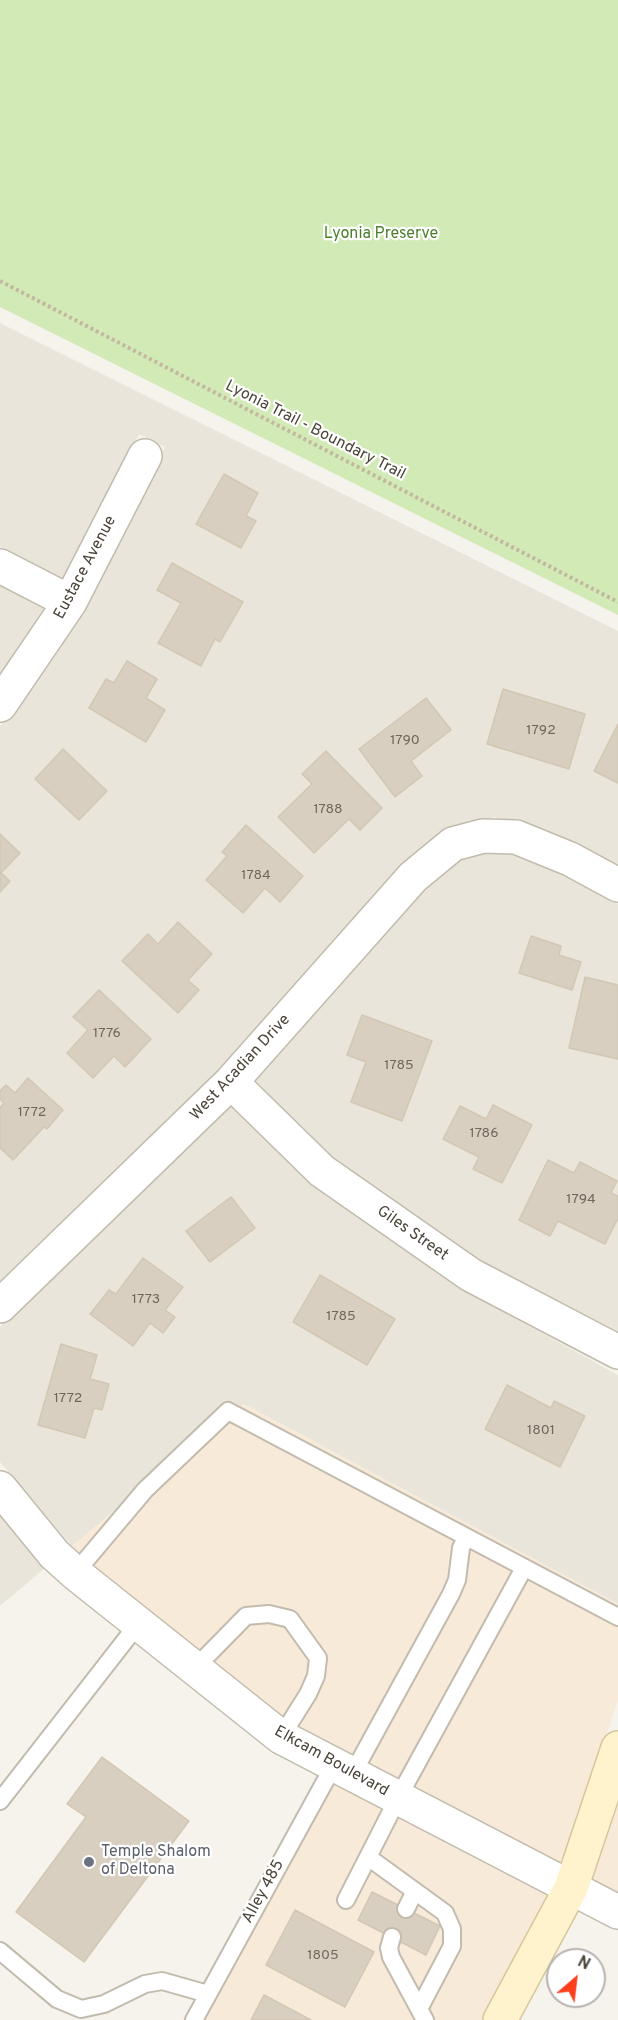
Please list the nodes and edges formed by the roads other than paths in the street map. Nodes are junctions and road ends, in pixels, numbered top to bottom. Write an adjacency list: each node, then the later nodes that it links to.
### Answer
1 (145, 456): 3 (street, Eustace Avenue)
2 (0, 566): 3 (street)
3 (70, 602): 4 (street, Eustace Avenue)
4 (0, 705)
5 (618, 885): 6 (street, West Acadian Drive)
6 (231, 1083): 7 (street, West Acadian Drive); 8 (street, Giles Street)
7 (0, 1306)
8 (618, 1352)
9 (0, 1488): 12 (street, Elkcam Boulevard)
10 (466, 1537): 11 (lane); 12 (lane); 18 (lane, Alley 485)
11 (524, 1568): 13 (lane); 19 (lane)
12 (75, 1573): 14 (street, Elkcam Boulevard)
13 (618, 1617)
14 (138, 1624): 15 (street, Elkcam Boulevard); 20 (lane)
15 (194, 1669): 16 (street, Elkcam Boulevard); 16 (lane)
16 (281, 1737): 18 (street, Elkcam Boulevard)
17 (618, 1748): 22 (main road)
18 (343, 1769): 19 (street, Elkcam Boulevard); 29 (lane, Alley 485)
19 (398, 1798): 21 (lane); 22 (street, Elkcam Boulevard)
20 (0, 1801)
21 (368, 1857): 23 (lane); 24 (lane)
22 (571, 1888): 26 (street, Elkcam Boulevard); 32 (main road)
23 (415, 1891): 25 (lane); 30 (lane)
24 (346, 1900)
25 (406, 1909)
26 (618, 1912)
27 (392, 1937): 30 (lane)
28 (0, 1951): 29 (lane)
29 (208, 1994): 31 (lane, Alley 485)
30 (422, 2015)
31 (194, 2020)
32 (500, 2020)

